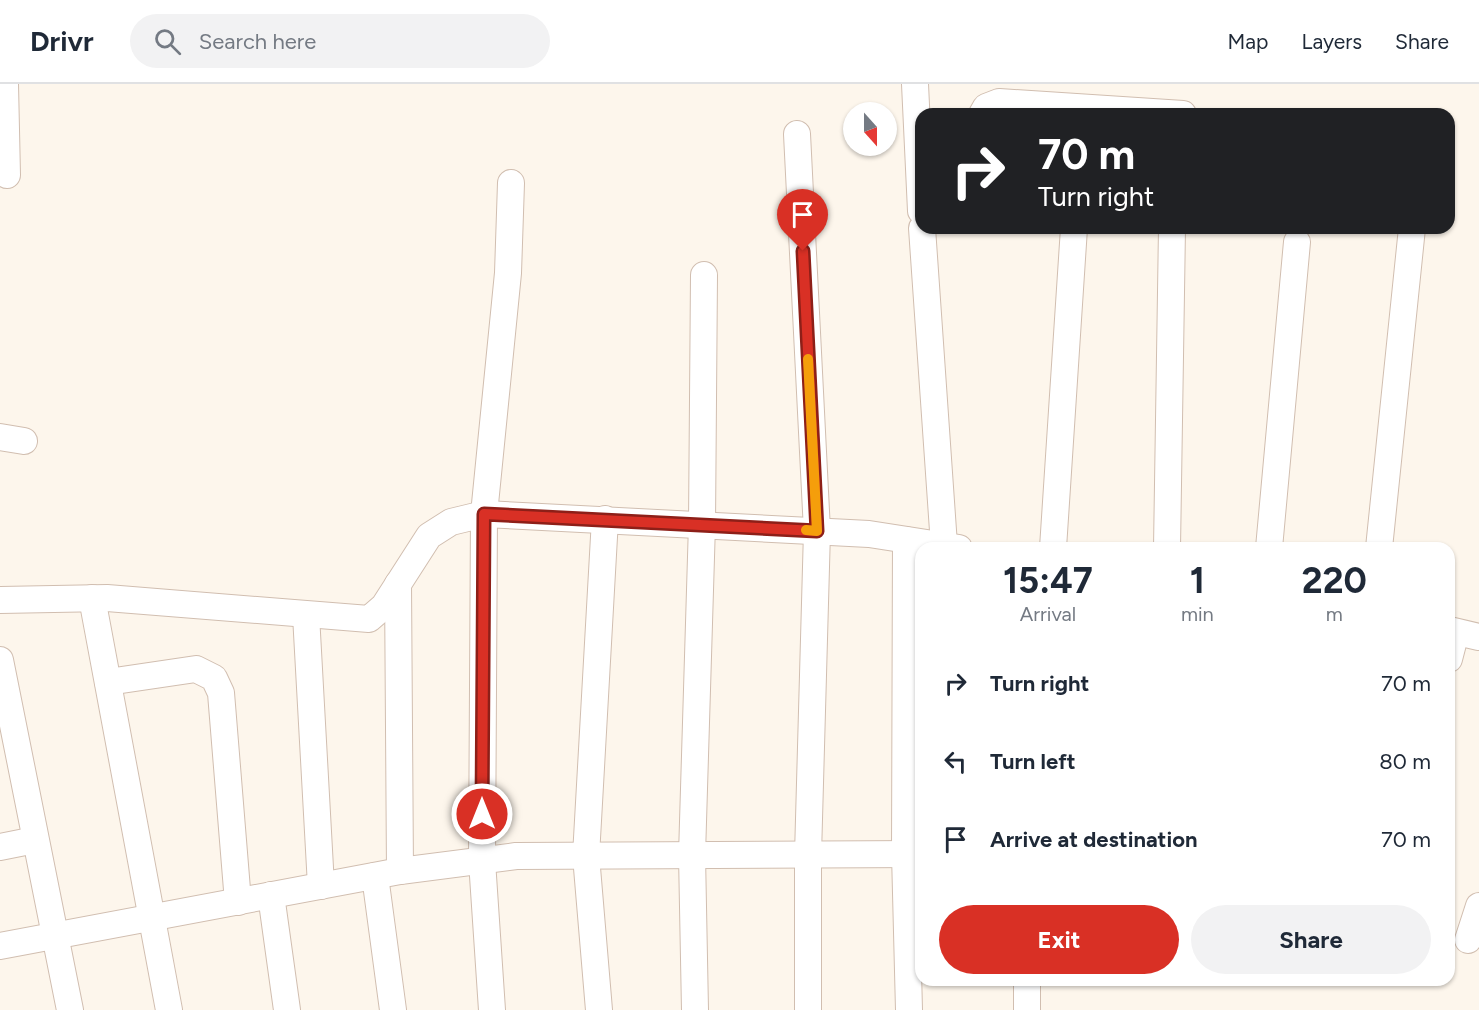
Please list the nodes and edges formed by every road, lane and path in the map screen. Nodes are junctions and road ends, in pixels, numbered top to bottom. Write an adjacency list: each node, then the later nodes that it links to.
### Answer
1 (6, 84): 7 (street)
2 (915, 84): 3 (street)
3 (916, 108)
4 (985, 108): 5 (street)
5 (1088, 108)
6 (797, 134): 18 (street)
7 (7, 175)
8 (511, 183): 15 (street)
9 (923, 234): 21 (street)
10 (1074, 234): 22 (street)
11 (1172, 234): 23 (street)
12 (1411, 234): 25 (street)
13 (1297, 242): 24 (street)
14 (704, 275): 17 (street)
15 (484, 514): 16 (street); 26 (street); 39 (street)
16 (605, 519): 17 (street); 38 (street)
17 (702, 524): 18 (street); 36 (street)
18 (817, 531): 19 (street); 37 (street)
19 (906, 540): 20 (street); 35 (street)
20 (921, 542)
21 (952, 542)
22 (1053, 542)
23 (1167, 542)
24 (1270, 542)
25 (1380, 542)
26 (398, 584): 29 (street); 40 (street)
27 (92, 598): 28 (street); 29 (street); 31 (street)
28 (0, 600)
29 (306, 615): 41 (street)
30 (0, 660): 32 (street)
31 (108, 682): 43 (street); 45 (street)
32 (9, 752): 33 (street)
33 (35, 840): 34 (street); 46 (street)
34 (0, 847)
35 (913, 854): 37 (street); 58 (street)
36 (692, 855): 37 (street); 38 (street); 56 (street)
37 (808, 855): 57 (street)
38 (586, 856): 39 (street); 55 (street)
39 (482, 861): 40 (street); 54 (street)
40 (387, 874): 41 (street); 53 (street)
41 (321, 886): 42 (street)
42 (271, 895): 43 (street); 52 (street)
43 (238, 902): 45 (street)
44 (1479, 906): 47 (street)
45 (150, 918): 46 (street); 51 (street)
46 (53, 936): 48 (street); 50 (street)
47 (1465, 940)
48 (0, 946)
49 (1027, 986): 59 (street)
50 (70, 1010)
51 (169, 1010)
52 (287, 1010)
53 (393, 1010)
54 (492, 1010)
55 (599, 1010)
56 (695, 1010)
57 (808, 1010)
58 (909, 1010)
59 (1027, 1010)

